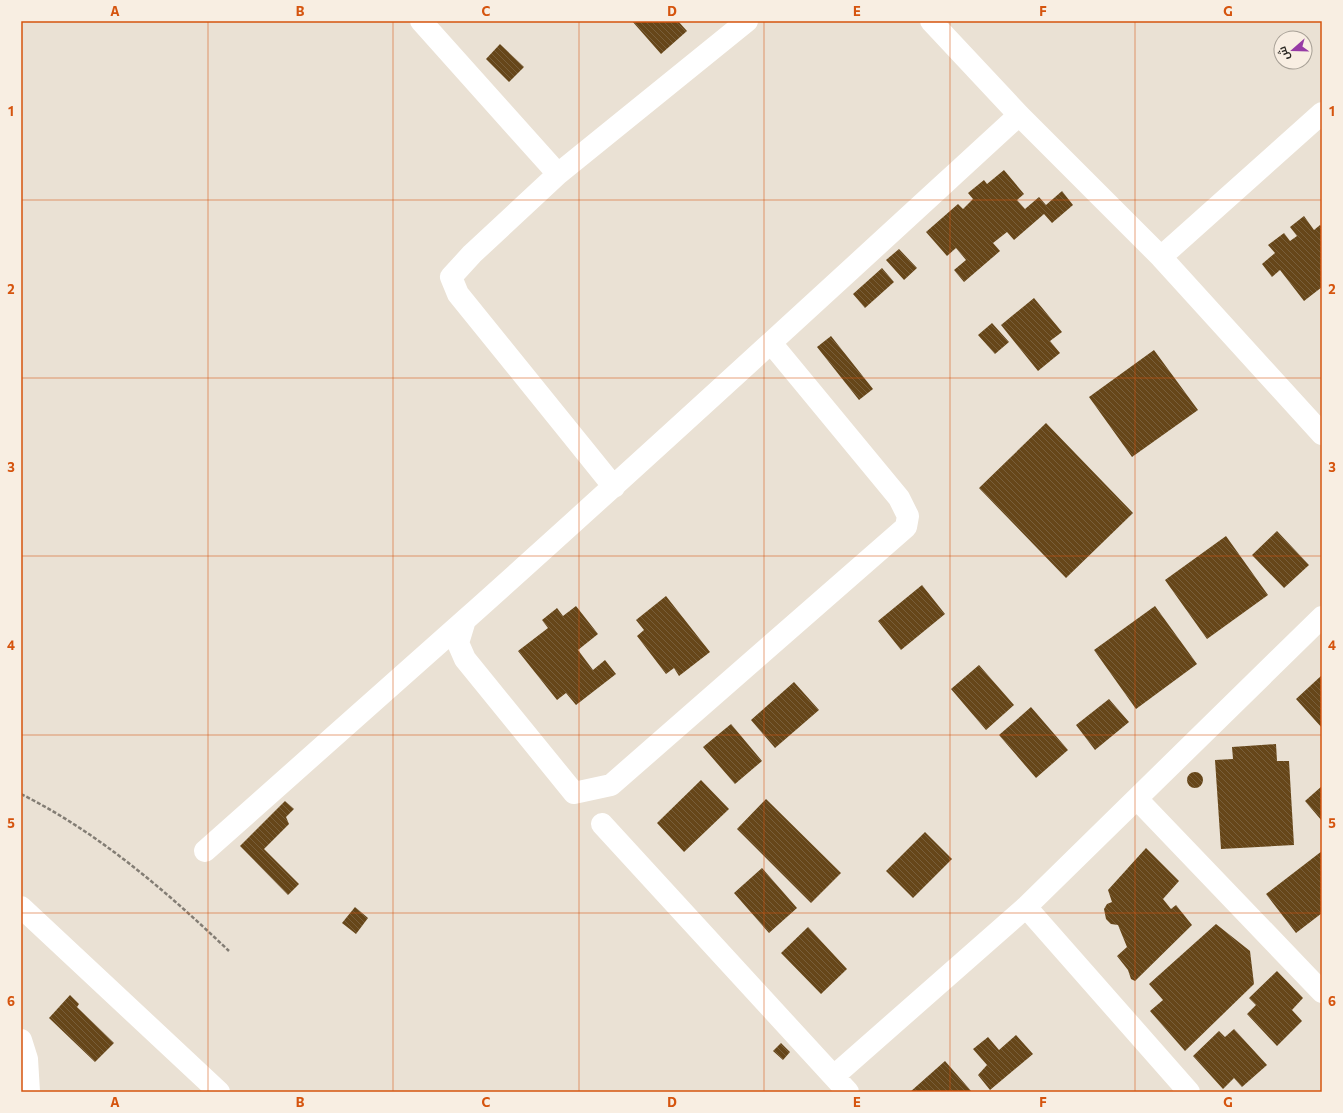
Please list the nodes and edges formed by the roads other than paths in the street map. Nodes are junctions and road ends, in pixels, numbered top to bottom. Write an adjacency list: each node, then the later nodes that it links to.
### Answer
1 (421, 21): 6 (street)
2 (747, 21): 6 (street)
3 (931, 21): 5 (street)
4 (1322, 113): 7 (street)
5 (1020, 114): 7 (street); 8 (street)
6 (558, 174): 10 (street)
7 (1161, 257): 9 (street)
8 (771, 343): 10 (street); 12 (street)
9 (1322, 434)
10 (614, 487): 12 (street)
11 (1322, 617): 13 (street)
12 (465, 620): 15 (street)
13 (1137, 799): 17 (street); 18 (street)
14 (602, 824): 20 (street)
15 (205, 851)
16 (21, 907): 22 (street)
17 (1026, 907): 20 (street); 24 (street)
18 (1322, 992)
19 (21, 1040): 21 (street)
20 (834, 1076): 23 (street)
21 (29, 1092)
22 (219, 1092)
23 (848, 1092)
24 (1188, 1092)

